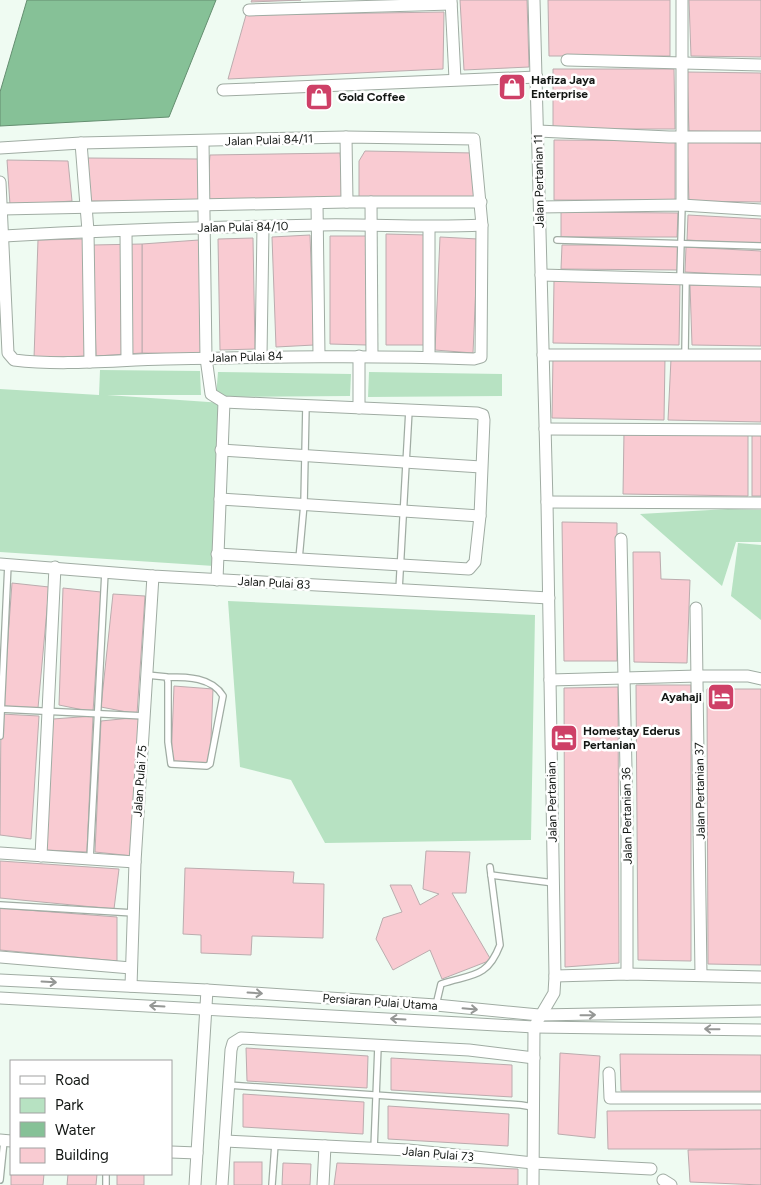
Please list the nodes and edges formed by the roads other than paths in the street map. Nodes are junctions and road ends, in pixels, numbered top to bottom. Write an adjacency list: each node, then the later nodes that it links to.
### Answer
1 (534, 0): 8 (street, Jalan Pertanian 11)
2 (682, 0): 6 (street)
3 (451, 2): 4 (street); 9 (street)
4 (249, 10)
5 (567, 60): 6 (street)
6 (682, 64): 7 (street); 12 (street)
7 (761, 65)
8 (537, 77): 9 (street); 11 (street, Jalan Pertanian 11)
9 (455, 79): 10 (street)
10 (223, 90)
11 (538, 131): 12 (street); 26 (street, Jalan Pertanian 11)
12 (682, 136): 14 (street); 24 (street)
13 (346, 137): 15 (street, Jalan Pulai 84/11); 19 (street); 21 (street, Jalan Pulai 84/11)
14 (761, 137)
15 (203, 142): 16 (street, Jalan Pulai 84/11); 23 (street)
16 (81, 143): 17 (street, Jalan Pulai 84/11); 25 (street)
17 (0, 148)
18 (0, 182): 27 (street)
19 (348, 202): 20 (street); 22 (street)
20 (371, 202): 21 (street); 30 (street)
21 (481, 202): 31 (street, Jalan Pulai 84/11)
22 (317, 203): 23 (street); 29 (street)
23 (204, 205): 25 (street); 32 (street)
24 (682, 205): 26 (street); 28 (street); 39 (lane)
25 (85, 206): 27 (street); 35 (street)
26 (540, 207): 41 (street, Jalan Pertanian 11)
27 (2, 209): 37 (street)
28 (761, 210)
29 (318, 225): 30 (street, Jalan Pulai 84/10); 33 (street, Jalan Pulai 84/10); 48 (street)
30 (372, 225): 34 (street, Jalan Pulai 84/10); 50 (street)
31 (482, 225): 34 (street, Jalan Pulai 84/10); 52 (street, Jalan Pulai 84/11)
32 (205, 227): 33 (street, Jalan Pulai 84/10); 36 (street, Jalan Pulai 84/10); 53 (street)
33 (263, 227): 47 (street)
34 (429, 228): 51 (street)
35 (88, 231): 36 (street, Jalan Pulai 84/10); 37 (street, Jalan Pulai 84/10); 55 (street)
36 (126, 231): 54 (street)
37 (4, 236): 55 (street, Jalan Pulai 84)
38 (557, 240): 39 (lane)
39 (681, 243): 40 (lane); 42 (lane)
40 (761, 246)
41 (541, 275): 42 (street); 45 (street, Jalan Pertanian 11)
42 (683, 278): 43 (street); 44 (lane)
43 (761, 281)
44 (685, 354): 45 (street); 46 (street)
45 (543, 355): 60 (street, Jalan Pertanian 11)
46 (761, 355)
47 (261, 356): 48 (street, Jalan Pulai 84); 53 (street, Jalan Pulai 84)
48 (319, 356): 49 (street, Jalan Pulai 84)
49 (359, 356): 50 (street, Jalan Pulai 84); 58 (street)
50 (372, 356): 51 (street, Jalan Pulai 84)
51 (429, 357): 52 (street, Jalan Pulai 84)
52 (481, 357)
53 (206, 358): 54 (street, Jalan Pulai 84); 56 (street)
54 (127, 360): 55 (street, Jalan Pulai 84)
55 (90, 362)
56 (224, 402): 57 (street); 62 (street)
57 (306, 405): 58 (street); 63 (lane)
58 (359, 408): 59 (street)
59 (409, 410): 64 (lane); 65 (street)
60 (545, 429): 61 (street); 67 (street, Jalan Pertanian 11)
61 (761, 430)
62 (221, 450): 63 (street); 66 (street)
63 (304, 455): 64 (street); 69 (lane)
64 (405, 461): 65 (street); 70 (lane)
65 (481, 467): 71 (street)
66 (220, 499): 69 (street); 73 (street)
67 (547, 502): 68 (street); 82 (street, Jalan Pertanian 11)
68 (761, 503)
69 (304, 504): 70 (street); 74 (lane)
70 (404, 509): 71 (street); 76 (lane)
71 (480, 516): 76 (street)
72 (621, 539): 87 (street, Jalan Pertanian 36)
73 (217, 554): 74 (street); 80 (street)
74 (299, 559): 76 (street)
75 (4, 564): 77 (street, Jalan Pulai 83); 90 (lane)
76 (400, 565): 81 (lane)
77 (54, 567): 78 (street, Jalan Pulai 83); 91 (street)
78 (105, 572): 79 (street, Jalan Pulai 83); 92 (lane)
79 (153, 576): 80 (street, Jalan Pulai 83); 84 (street, Jalan Pulai 75)
80 (217, 580): 81 (street, Jalan Pulai 83)
81 (399, 590): 82 (street, Jalan Pulai 83)
82 (549, 598): 89 (street, Jalan Pertanian)
83 (696, 608): 85 (street, Jalan Pertanian 37)
84 (147, 676): 86 (lane); 93 (street, Jalan Pulai 75)
85 (698, 676): 87 (street); 88 (street); 107 (street, Jalan Pertanian 37)
86 (167, 677): 86 (lane)
87 (625, 679): 89 (street); 106 (street, Jalan Pertanian 36)
88 (761, 679)
89 (550, 680): 101 (street, Jalan Pertanian)
90 (0, 709): 91 (lane); 94 (lane)
91 (47, 712): 92 (lane); 96 (street)
92 (98, 714): 93 (lane); 97 (lane)
93 (145, 716): 98 (street, Jalan Pulai 75)
94 (0, 736)
95 (0, 853): 96 (street)
96 (41, 856): 97 (street)
97 (90, 859): 98 (street)
98 (135, 862): 103 (street, Jalan Pulai 75)
99 (490, 866): 100 (lane)
100 (491, 875): 101 (lane); 114 (lane)
101 (554, 883): 108 (street, Jalan Pertanian)
102 (0, 905): 103 (lane)
103 (134, 913): 105 (street, Jalan Pulai 75)
104 (0, 957): 105 (street)
105 (131, 968): 111 (street, Jalan Pulai 75)
106 (627, 974): 107 (street); 108 (street)
107 (701, 975): 109 (street)
108 (555, 976): 117 (street, Jalan Pertanian)
109 (761, 977)
110 (0, 980): 111 (street, Persiaran Pulai Utama, one-way to 111)
111 (131, 986): 112 (street, Persiaran Pulai Utama)
112 (207, 990): 114 (street, Persiaran Pulai Utama, one-way to 114); 115 (street)
113 (0, 998): 115 (street, Persiaran Pulai Utama, one-way to 113)
114 (436, 1005): 117 (street, Persiaran Pulai Utama, one-way to 117)
115 (206, 1008): 118 (street, Persiaran Pulai Utama, one-way to 115); 133 (street)
116 (761, 1011): 117 (street, Persiaran Pulai Utama, one-way to 116)
117 (540, 1015): 118 (street, Jalan Pertanian)
118 (534, 1027): 119 (street, Persiaran Pulai Utama, one-way to 118); 121 (street)
119 (761, 1030)
120 (378, 1046): 121 (street); 123 (street); 124 (lane)
121 (534, 1058): 126 (street)
122 (609, 1073): 125 (street)
123 (228, 1085): 124 (lane); 128 (street)
124 (376, 1095): 126 (lane); 131 (lane)
125 (761, 1098)
126 (533, 1107): 134 (street)
127 (5, 1141): 136 (lane)
128 (225, 1141): 129 (street, Jalan Pulai 73); 138 (street)
129 (275, 1144): 130 (street, Jalan Pulai 73); 139 (lane)
130 (325, 1146): 131 (street, Jalan Pulai 73); 140 (street)
131 (374, 1149): 134 (street, Jalan Pulai 73)
132 (172, 1152): 133 (street)
133 (197, 1153): 137 (street)
134 (533, 1163): 135 (street, Jalan Pulai 73); 141 (street)
135 (651, 1169)
136 (0, 1180)
137 (195, 1185)
138 (222, 1185)
139 (272, 1185)
140 (323, 1185)
141 (533, 1185)

